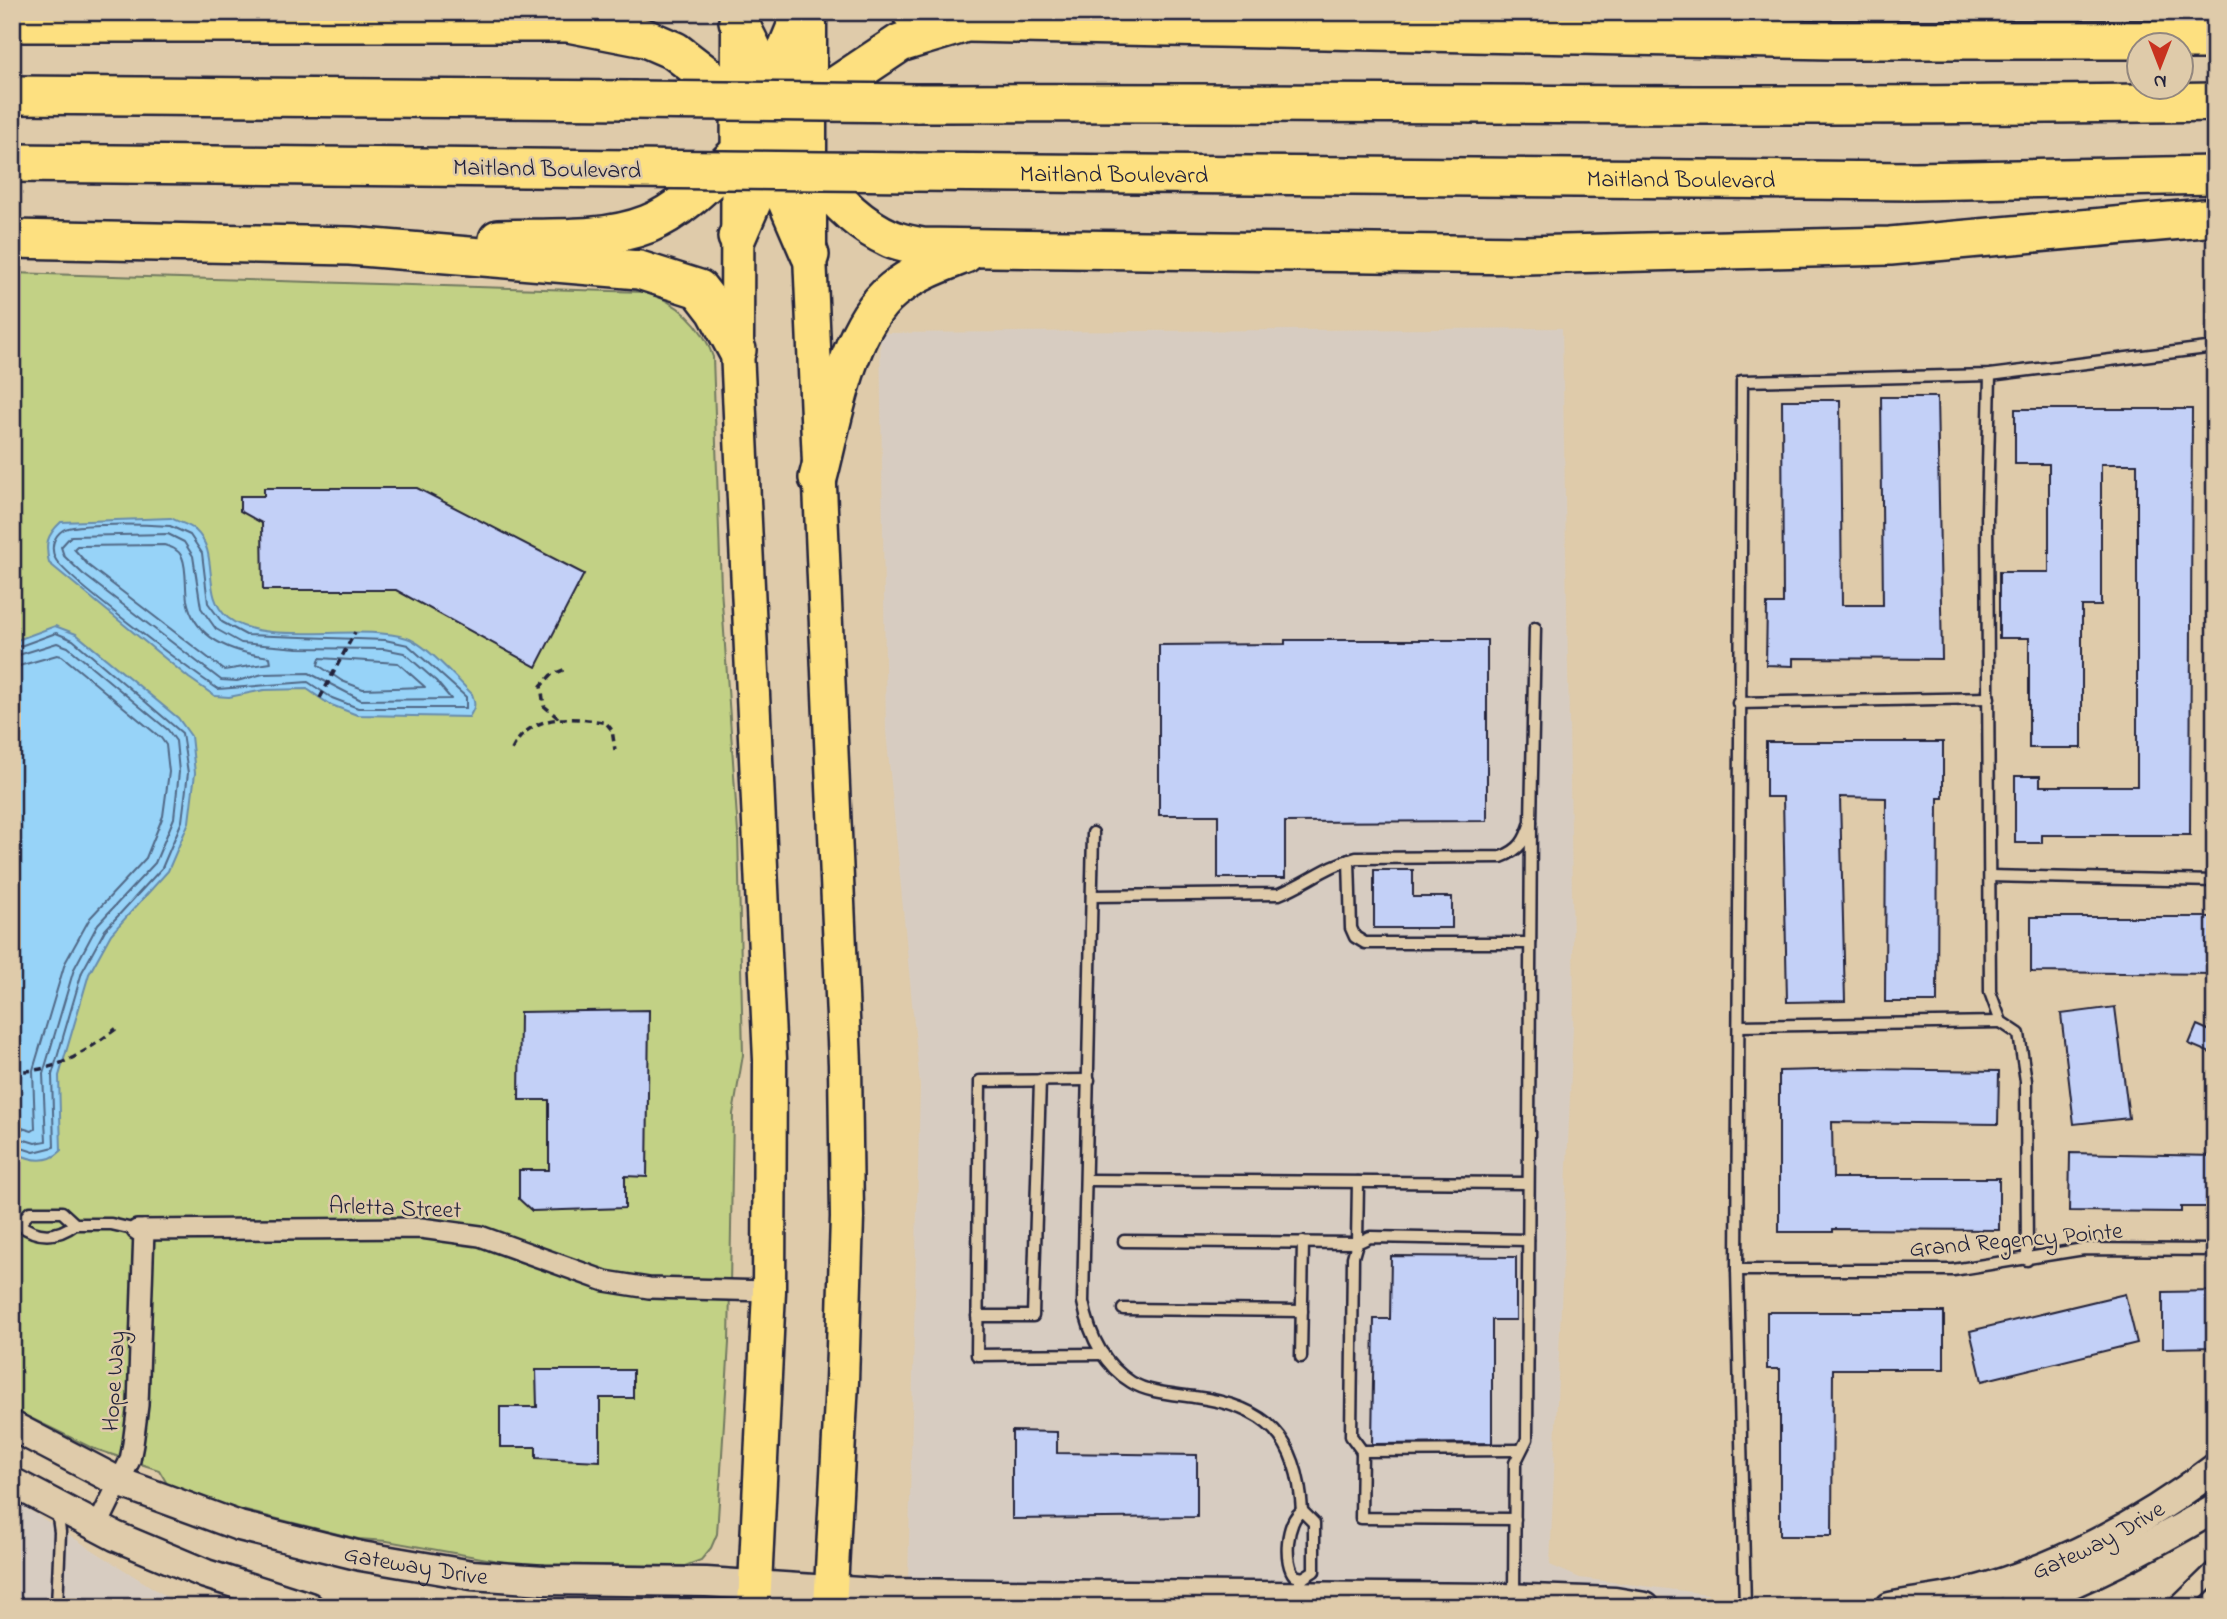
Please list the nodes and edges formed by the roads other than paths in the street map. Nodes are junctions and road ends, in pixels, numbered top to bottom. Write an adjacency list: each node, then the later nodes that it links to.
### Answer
1 (802, 12): 9 (highway)
2 (810, 12): 12 (main road)
3 (911, 12): 7 (highway)
4 (738, 17): 9 (highway); 13 (main road)
5 (579, 18): 6 (highway); 13 (highway)
6 (12, 23)
7 (968, 23): 8 (highway); 12 (highway)
8 (2215, 40)
9 (771, 90): 12 (highway); 13 (highway)
10 (12, 95): 11 (highway, bridge)
11 (2215, 102)
12 (800, 116): 13 (highway); 15 (highway)
13 (749, 135): 18 (highway); 20 (highway); 22 (highway)
14 (12, 163): 16 (highway, Maitland Boulevard, bridge)
15 (810, 163): 21 (highway); 22 (main road)
16 (2215, 175)
17 (2215, 217): 21 (highway)
18 (737, 237): 24 (main road)
19 (12, 239): 20 (highway)
20 (350, 246): 24 (highway)
21 (983, 247): 26 (highway)
22 (810, 255): 26 (main road)
23 (2215, 346): 25 (lane)
24 (737, 350): 54 (main road)
25 (1990, 374): 28 (lane); 29 (lane)
26 (818, 478): 74 (main road)
27 (1535, 628): 30 (lane)
28 (1989, 698): 29 (lane); 33 (lane)
29 (1738, 703): 38 (lane)
30 (1531, 822): 32 (lane); 36 (lane)
31 (1093, 833): 35 (lane)
32 (1349, 860): 35 (lane); 36 (lane)
33 (1990, 876): 34 (lane); 37 (lane)
34 (2215, 881)
35 (1092, 896): 40 (lane)
36 (1530, 943): 43 (lane)
37 (2001, 1022): 38 (lane); 52 (lane)
38 (1739, 1026): 53 (lane)
39 (1040, 1080): 40 (lane); 57 (lane); 57 (lane)
40 (1088, 1080): 41 (lane)
41 (1087, 1180): 42 (lane); 58 (lane)
42 (1358, 1182): 43 (lane); 50 (lane)
43 (1528, 1183): 47 (lane)
44 (16, 1224): 45 (lane); 45 (lane)
45 (75, 1224): 46 (lane)
46 (140, 1230): 54 (street, Arletta Street); 65 (street, Hope Way)
47 (1528, 1240): 50 (lane); 61 (lane)
48 (1124, 1241): 49 (lane)
49 (1303, 1242): 50 (lane); 56 (lane)
50 (1357, 1242): 62 (lane)
51 (2215, 1250): 52 (lane, Grand Regency Pointe)
52 (2027, 1260): 53 (lane, Grand Regency Pointe)
53 (1737, 1270): 79 (lane)
54 (769, 1291): 73 (main road)
55 (1123, 1309): 56 (lane)
56 (1302, 1311): 59 (lane)
57 (977, 1316): 58 (lane)
58 (1103, 1354): 68 (lane)
59 (1301, 1357)
60 (12, 1426): 65 (street, Gateway Drive)
61 (1520, 1450): 62 (lane); 69 (lane)
62 (1362, 1451): 69 (lane)
63 (2215, 1468): 80 (street, Gateway Drive)
64 (12, 1482): 66 (street)
65 (119, 1482): 70 (street, Hope Way); 73 (street, Gateway Drive)
66 (57, 1507): 70 (street); 76 (lane)
67 (2215, 1508): 81 (street, Gateway Drive)
68 (1302, 1511): 72 (lane); 72 (lane)
69 (1515, 1519): 75 (lane)
70 (97, 1527): 77 (street)
71 (2215, 1571): 82 (street)
72 (1296, 1594): 74 (street, Gateway Drive); 75 (street, Gateway Drive)
73 (755, 1596): 74 (street, Gateway Drive)
74 (831, 1599)
75 (1514, 1599): 78 (street, Gateway Drive)
76 (57, 1607)
77 (309, 1607)
78 (1644, 1607)
79 (1745, 1607)
80 (1890, 1607)
81 (2013, 1607)
82 (2178, 1607)

